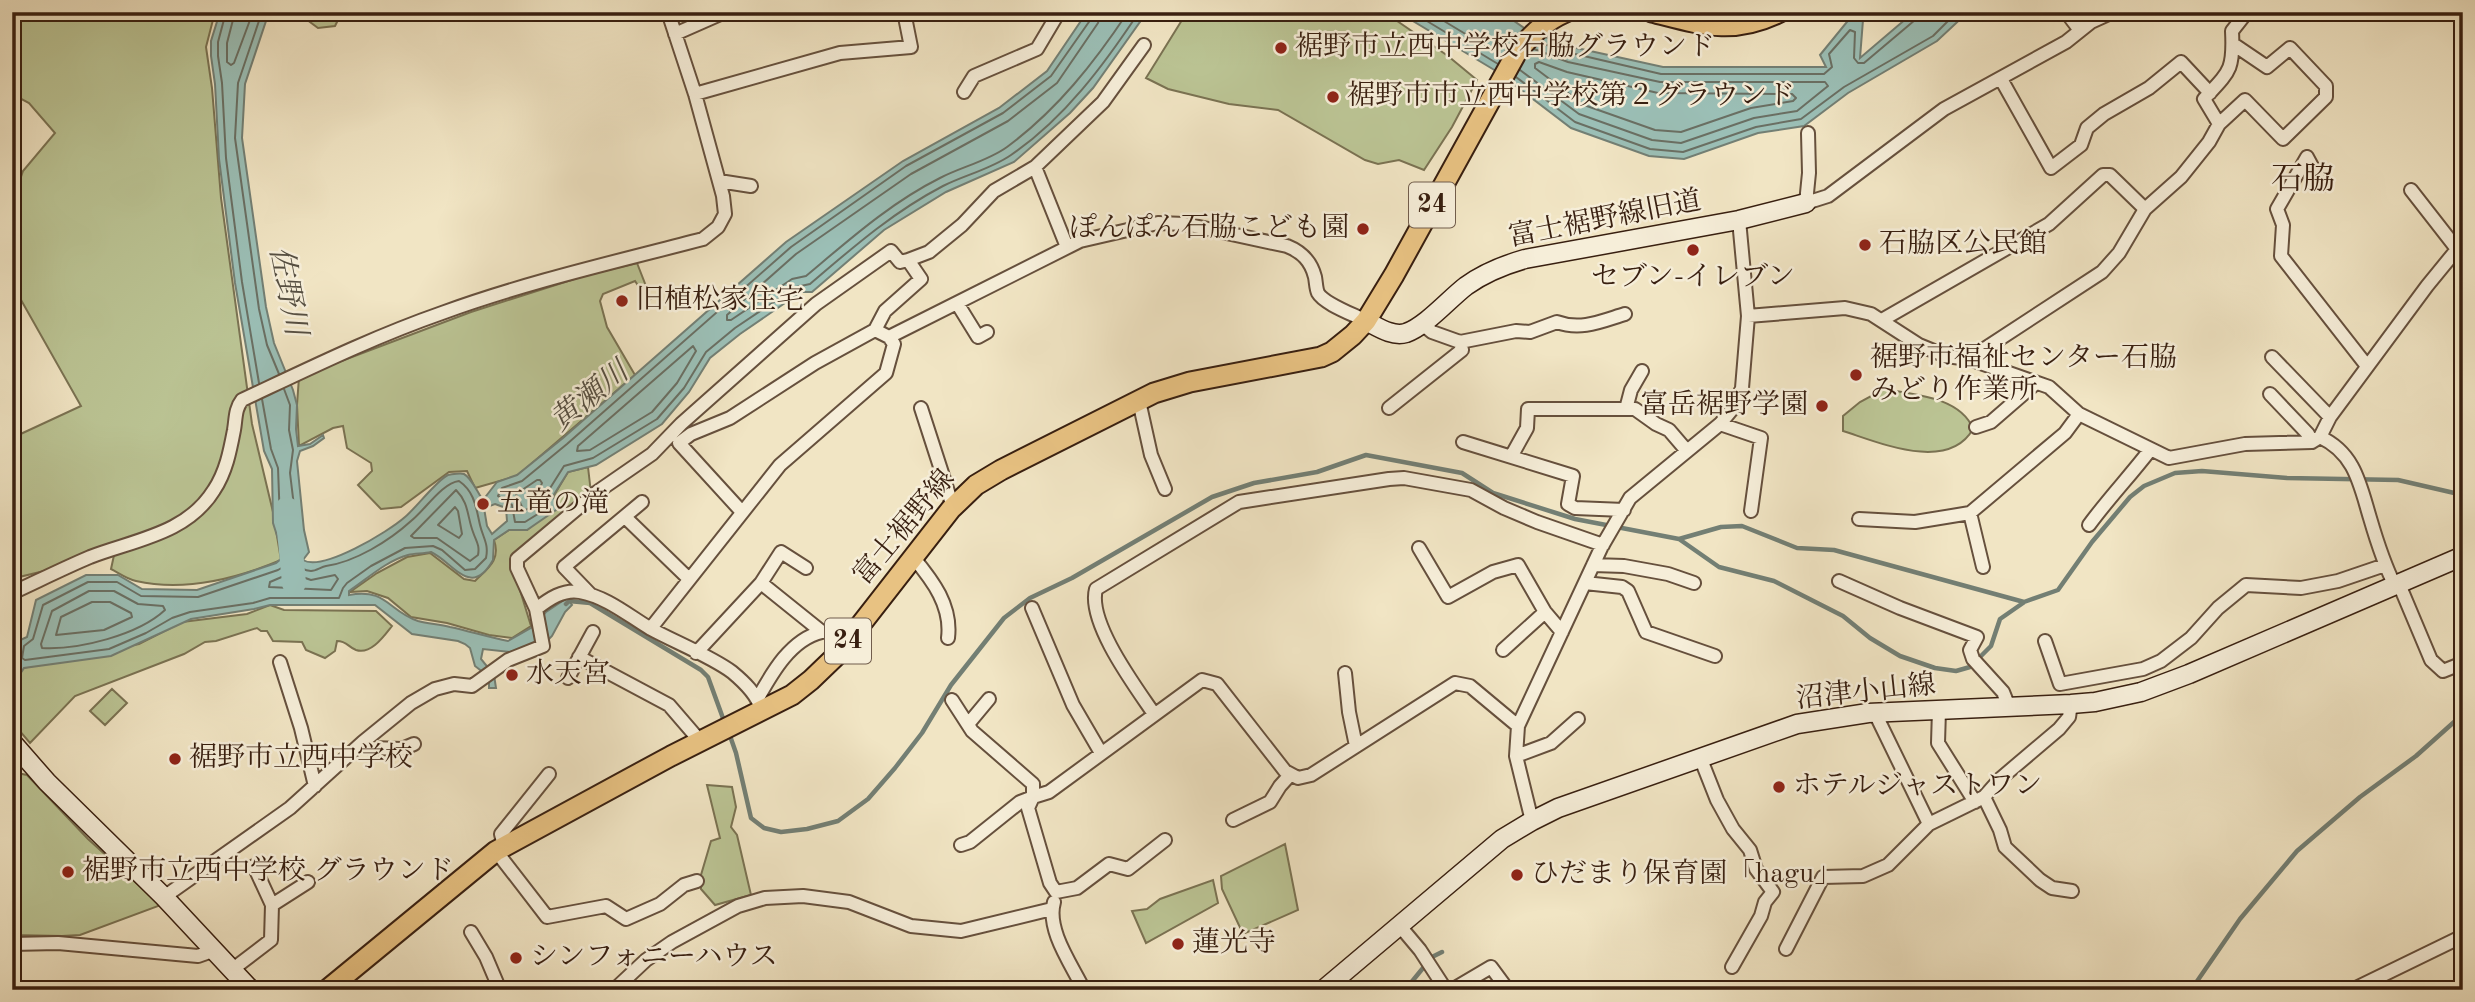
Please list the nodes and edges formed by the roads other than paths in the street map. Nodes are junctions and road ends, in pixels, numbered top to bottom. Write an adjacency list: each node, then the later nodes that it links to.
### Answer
1 (668, 12): 12 (street)
2 (726, 12): 12 (street)
3 (904, 12): 18 (street)
4 (1059, 12): 16 (street)
5 (1652, 12): 6 (main road)
6 (1780, 12)
7 (2066, 12): 11 (street)
8 (2113, 12): 11 (street)
9 (2247, 12): 13 (street)
10 (1559, 15): 36 (main road, 富士裾野線 / 24)
11 (2079, 29): 15 (street)
12 (675, 34): 18 (street)
13 (2233, 44): 17 (street); 19 (street)
14 (1144, 45): 21 (street)
15 (2001, 79): 17 (street); 26 (street)
16 (964, 92)
17 (2210, 93): 19 (street)
18 (695, 94): 22 (street)
19 (2218, 124): 27 (street)
20 (1808, 134): 26 (street)
21 (1035, 167): 30 (street); 31 (street)
22 (719, 181): 24 (street); 87 (street)
23 (2322, 185): 44 (street)
24 (751, 186)
25 (2411, 190): 29 (street)
26 (1806, 203): 28 (main road, 富士裾野線旧道)
27 (2145, 209): 35 (street); 43 (street)
28 (1739, 220): 34 (street); 37 (main road, 富士裾野線旧道)
29 (2460, 245): 44 (street)
30 (1067, 247): 32 (street); 36 (street)
31 (908, 260): 38 (street); 59 (street)
32 (957, 303): 39 (street); 40 (street)
33 (1625, 314): 41 (street)
34 (1748, 316): 35 (street); 54 (street)
35 (1882, 320): 43 (street)
36 (1366, 321): 37 (main road, 富士裾野線旧道); 48 (main road, 富士裾野線 / 24)
37 (1421, 323): 41 (street)
38 (875, 330): 40 (street); 58 (street)
39 (987, 332)
40 (889, 337): 67 (street)
41 (1460, 342): 50 (street)
42 (2272, 357): 53 (street)
43 (1969, 359): 46 (street)
44 (2367, 366): 53 (street)
45 (1642, 371): 51 (street)
46 (2036, 383): 52 (street); 55 (street)
47 (2270, 394): 56 (street)
48 (1139, 401): 63 (street); 65 (main road, 富士裾野線 / 24)
49 (921, 408): 65 (street)
50 (1389, 408)
51 (1626, 409): 61 (street); 62 (street)
52 (2079, 414): 60 (street); 69 (street)
53 (2330, 417): 56 (street)
54 (1720, 424): 61 (street); 66 (street)
55 (1976, 428)
56 (2316, 439): 60 (street); 78 (street)
57 (1463, 442): 62 (street)
58 (679, 443): 59 (street); 67 (street)
59 (661, 445): 89 (street)
60 (2150, 450): 72 (street)
61 (1687, 451): 68 (street)
62 (1512, 455): 68 (street)
63 (1165, 489)
64 (642, 502): 70 (street)
65 (953, 507): 76 (main road, 富士裾野線 / 24)
66 (1751, 511)
67 (742, 512): 81 (street)
68 (1622, 513): 73 (street)
69 (1970, 513): 71 (street); 79 (street)
70 (625, 517): 81 (street); 88 (street)
71 (1859, 519)
72 (2089, 525)
73 (1606, 540): 77 (street); 114 (street)
74 (1419, 548): 91 (street)
75 (2463, 556): 86 (main road, 沼津小山線)
76 (913, 557): 95 (main road, 富士裾野線 / 24); 97 (street)
77 (1593, 565): 84 (street); 85 (street)
78 (2385, 565): 86 (street); 98 (street)
79 (1983, 567)
80 (806, 568): 83 (street)
81 (689, 579): 92 (street)
82 (1839, 581): 111 (street)
83 (761, 583): 94 (street); 100 (street)
84 (1585, 583): 96 (street); 102 (street)
85 (1695, 583)
86 (2397, 585): 104 (street); 110 (main road, 沼津小山線)
87 (12, 593)
88 (593, 596): 89 (street); 92 (street)
89 (536, 608): 119 (street)
90 (1032, 608): 123 (street)
91 (1545, 612): 96 (street); 99 (street)
92 (651, 628): 100 (street)
93 (593, 632): 101 (street)
94 (822, 632): 95 (street); 109 (street)
95 (855, 632): 109 (main road, 富士裾野線 / 24)
96 (1562, 632): 117 (street)
97 (948, 638)
98 (2045, 641)
99 (1503, 650)
100 (696, 653): 109 (street)
101 (579, 656): 106 (street); 118 (street)
102 (1715, 656)
103 (280, 662): 128 (street)
104 (2463, 663)
105 (1345, 673): 122 (street)
106 (568, 678)
107 (989, 699): 116 (street)
108 (952, 700): 116 (street)
109 (760, 704): 118 (main road, 富士裾野線 / 24)
110 (2071, 704): 111 (main road, 沼津小山線); 130 (street)
111 (2009, 707): 112 (main road, 沼津小山線)
112 (1939, 710): 113 (main road, 沼津小山線); 130 (street)
113 (1875, 713): 125 (main road, 沼津小山線); 133 (street)
114 (1154, 714): 123 (street); 127 (street)
115 (1578, 719): 124 (street)
116 (969, 723): 129 (street)
117 (1518, 726): 122 (street); 124 (street)
118 (700, 741): 136 (main road, 富士裾野線 / 24)
119 (363, 742): 121 (street); 128 (street)
120 (13, 744): 142 (main road)
121 (414, 744)
122 (1356, 746): 127 (street)
123 (1101, 753): 129 (street)
124 (1516, 756): 132 (street)
125 (1700, 757): 132 (main road, 沼津小山線); 151 (street)
126 (549, 774): 136 (street)
127 (1290, 775): 131 (street)
128 (315, 786): 142 (street)
129 (1033, 797): 135 (street); 141 (street)
130 (1979, 799): 133 (street); 140 (street)
131 (1233, 820)
132 (1532, 821): 145 (main road, 沼津小山線)
133 (1929, 824): 149 (street)
134 (1165, 840): 141 (street)
135 (961, 845)
136 (500, 848): 138 (street); 154 (main road, 富士裾野線 / 24)
137 (254, 866): 143 (street)
138 (697, 881)
139 (308, 882): 143 (street)
140 (2072, 891)
141 (1056, 892): 144 (street)
142 (164, 897): 150 (main road)
143 (272, 905): 152 (street)
144 (1052, 909): 156 (street); 157 (street)
145 (1399, 925): 158 (main road, 沼津小山線); 159 (street)
146 (471, 932): 155 (street)
147 (2463, 936): 162 (street)
148 (12, 944): 150 (street)
149 (1786, 949)
150 (215, 950): 152 (main road)
151 (1732, 967)
152 (233, 969): 153 (main road)
153 (251, 990)
154 (327, 990)
155 (500, 990)
156 (614, 990)
157 (1084, 990)
158 (1323, 990)
159 (1446, 990)
160 (1452, 990): 161 (street)
161 (1508, 990)
162 (2352, 990)

